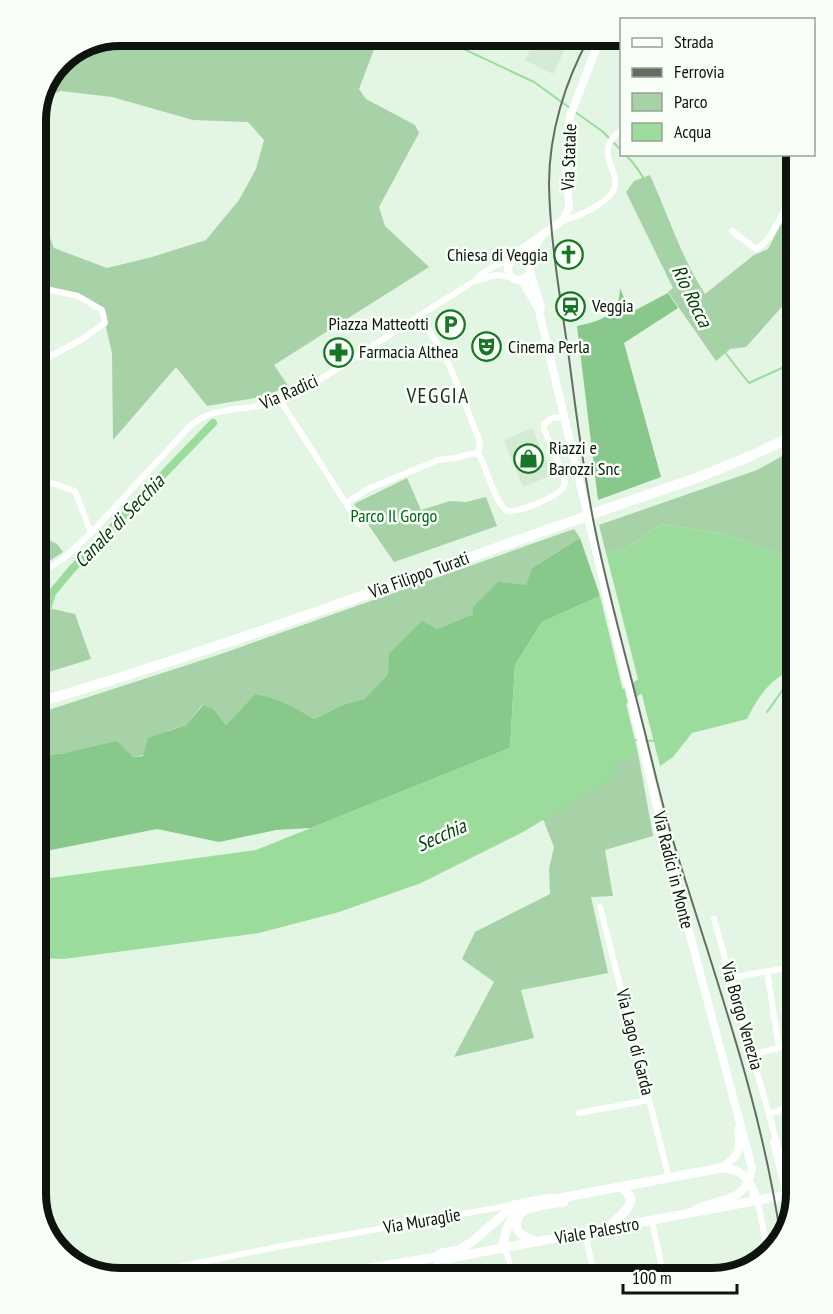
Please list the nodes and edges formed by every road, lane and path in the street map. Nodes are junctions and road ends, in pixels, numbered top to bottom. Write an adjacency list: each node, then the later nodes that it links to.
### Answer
1 (596, 47): 4 (street, Via Statale)
2 (620, 130): 4 (street)
3 (786, 206): 5 (street)
4 (563, 220): 6 (street)
5 (732, 231)
6 (542, 234): 7 (street); 8 (street)
7 (512, 260): 8 (street); 9 (street); 11 (street, Via Radici)
8 (530, 268): 10 (street); 13 (street)
9 (510, 277): 10 (street); 11 (street)
10 (522, 280): 13 (street)
11 (475, 281): 14 (street, Via Radici)
12 (47, 289): 15 (street)
13 (539, 311): 17 (street)
14 (419, 316): 16 (street, Via Radici); 19 (street)
15 (47, 358)
16 (280, 400): 21 (street); 23 (street, Via Radici)
17 (564, 417): 19 (street); 38 (street, Via Radici in Monte)
18 (786, 439): 25 (main road, Via Filippo Turati)
19 (478, 455): 21 (street)
20 (47, 482): 23 (street)
21 (346, 503): 22 (street)
22 (359, 524)
23 (91, 533): 24 (street, Via Radici)
24 (47, 569)
25 (46, 700)
26 (785, 852): 27 (street)
27 (786, 858)
28 (600, 907): 34 (street, Via Lago di Garda)
29 (714, 919): 32 (street, Via Borgo Venezia)
30 (786, 968): 31 (street)
31 (767, 971): 32 (street); 33 (street)
32 (730, 978): 33 (street, Via Borgo Venezia)
33 (753, 1054): 37 (street, Via Borgo Venezia)
34 (649, 1100): 36 (street); 40 (street, Via Lago di Garda)
35 (786, 1106): 37 (street)
36 (579, 1113)
37 (770, 1113): 45 (street, Via Borgo Venezia)
38 (739, 1127): 39 (street); 41 (street, Via Radici in Monte)
39 (721, 1168): 40 (main road, Via Muraglie); 41 (main road)
40 (669, 1178): 42 (main road, Via Muraglie)
41 (750, 1180): 47 (main road, Via Radici in Monte); 49 (street)
42 (621, 1187): 43 (main road, Via Muraglie); 51 (main road)
43 (589, 1194): 46 (main road, Via Muraglie); 53 (main road)
44 (786, 1196): 45 (main road, Viale Palestro)
45 (778, 1197): 47 (main road, Viale Palestro)
46 (555, 1199): 48 (main road, Via Muraglie); 55 (main road)
47 (758, 1202): 49 (main road, Viale Palestro); 54 (street, Via Radici in Monte)
48 (514, 1205): 56 (main road, Viale Palestro); 57 (street, Via Muraglie)
49 (688, 1215): 50 (main road, Viale Palestro)
50 (652, 1221): 51 (main road, Viale Palestro); 62 (street)
51 (607, 1229): 52 (main road, Viale Palestro)
52 (585, 1233): 53 (main road, Viale Palestro); 61 (street)
53 (538, 1242): 55 (main road, Viale Palestro)
54 (766, 1244)
55 (504, 1248): 56 (main road, Viale Palestro); 60 (street)
56 (436, 1257): 58 (main road, Viale Palestro); 59 (street)
57 (177, 1267)
58 (392, 1267)
59 (438, 1268)
60 (511, 1268)
61 (593, 1268)
62 (662, 1268)

